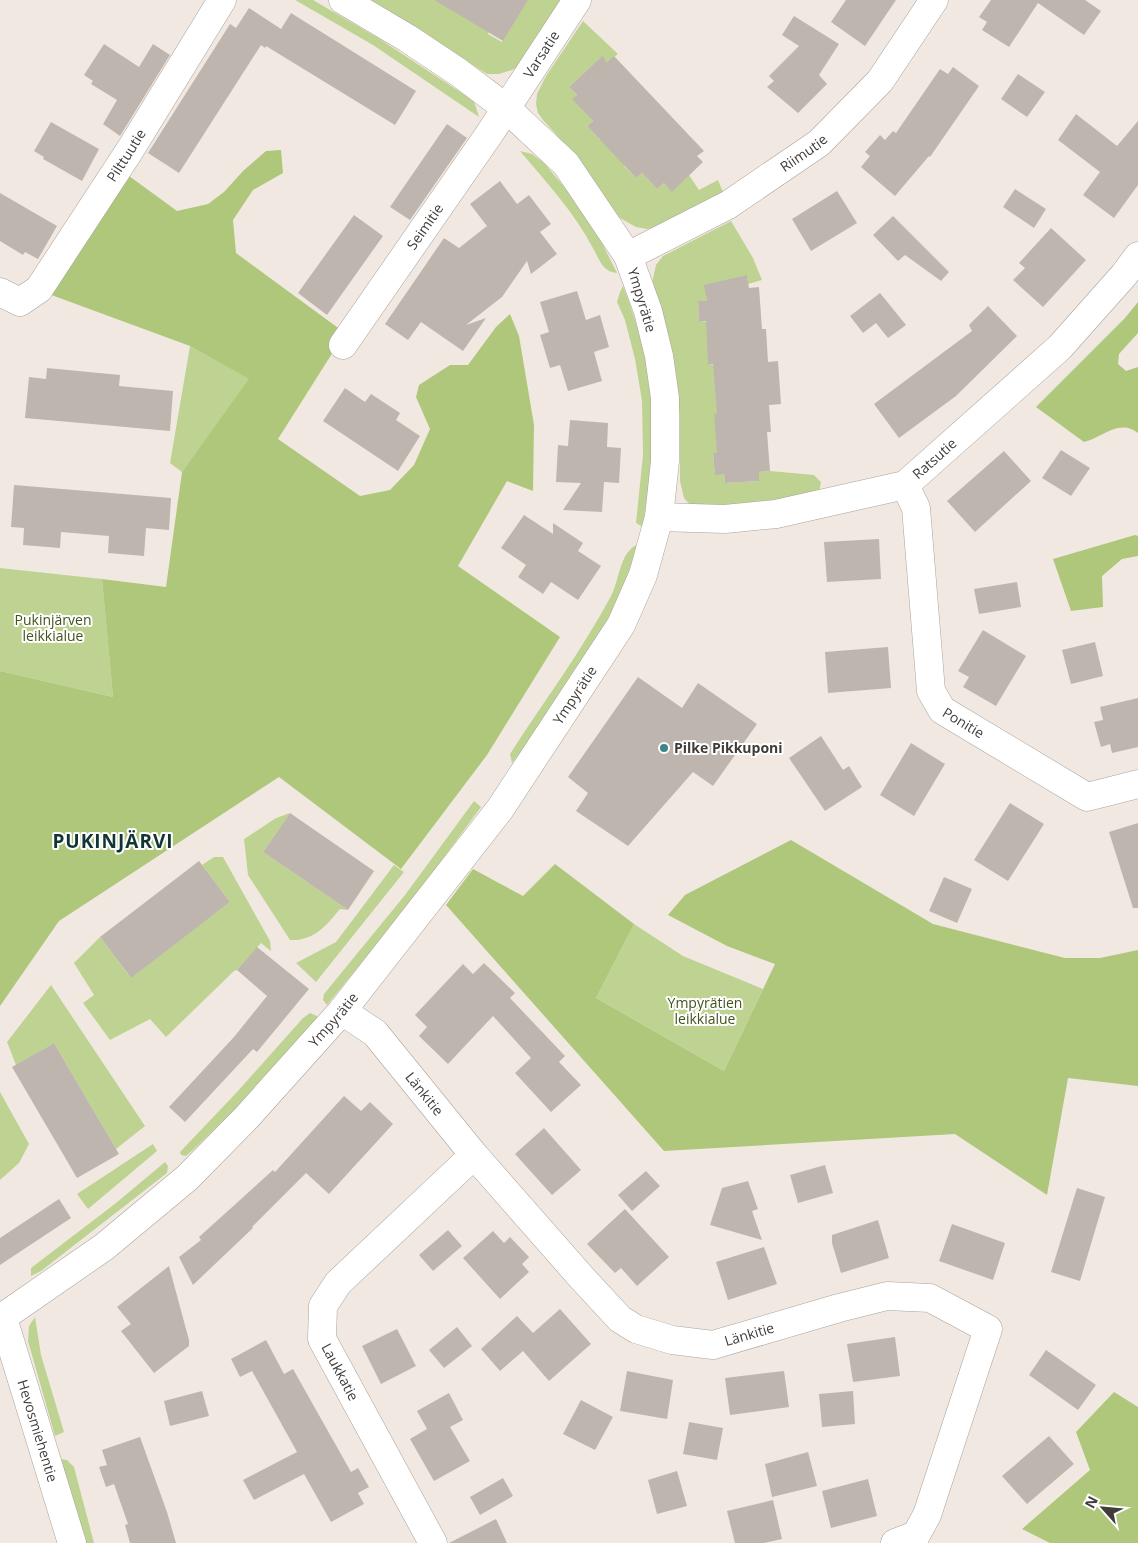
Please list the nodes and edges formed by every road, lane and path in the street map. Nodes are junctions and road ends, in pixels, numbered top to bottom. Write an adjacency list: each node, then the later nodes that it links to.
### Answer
1 (222, 0): 8 (street, Pilttuutie)
2 (343, 0): 5 (street, Ympyrätie)
3 (577, 0): 5 (street, Varsatie)
4 (934, 0): 6 (street, Riimutie)
5 (506, 108): 6 (street, Ympyrätie); 9 (street, Seimitie)
6 (628, 256): 11 (street, Ympyrätie)
7 (1138, 256): 10 (street, Ratsutie)
8 (10, 297)
9 (343, 345)
10 (905, 485): 11 (street, Ratsutie); 12 (street, Ponitie)
11 (659, 517): 13 (street, Ympyrätie)
12 (1138, 784)
13 (342, 1011): 14 (street, Länkitie); 15 (street, Ympyrätie)
14 (474, 1155): 17 (street, Laukkatie); 18 (street, Länkitie)
15 (1, 1319): 16 (street, Hevosmiehentie)
16 (72, 1543)
17 (432, 1543)
18 (895, 1543)

